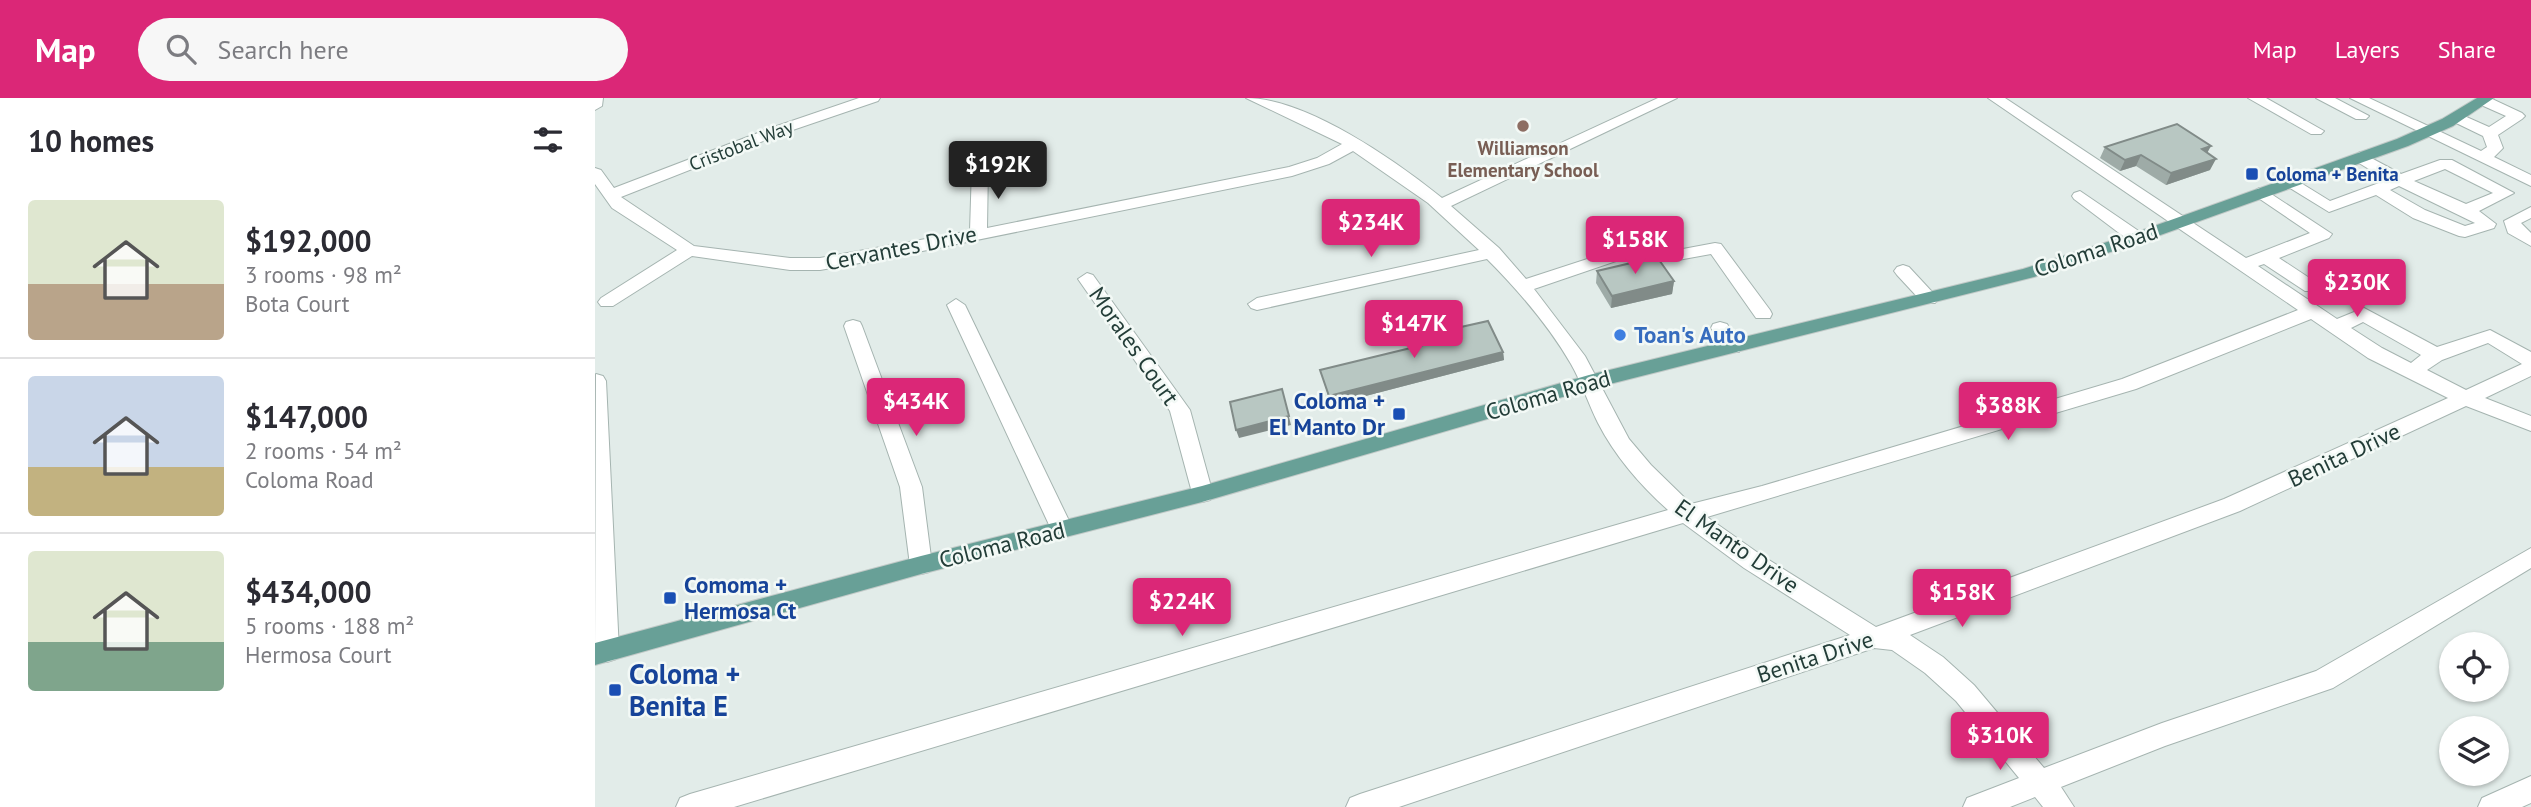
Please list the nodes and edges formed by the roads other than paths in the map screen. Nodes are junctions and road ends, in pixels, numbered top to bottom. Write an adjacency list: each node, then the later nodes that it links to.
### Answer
1 (596, 98): 10 (street)
2 (873, 98): 28 (street, Cristobal Way)
3 (1252, 98): 16 (street, El Manto Drive)
4 (1670, 98): 30 (street)
5 (1995, 98): 33 (street)
6 (2255, 98): 13 (street)
7 (2323, 98): 11 (street)
8 (2357, 98): 14 (street)
9 (2486, 99): 12 (main road, Coloma Road); 15 (street)
10 (595, 106)
11 (2361, 116)
12 (2457, 118): 14 (main road, Coloma Road); 15 (street)
13 (2316, 131)
14 (2425, 132): 17 (main road, Coloma Road); 18 (street)
15 (2490, 133): 18 (street)
16 (1352, 145): 30 (street, El Manto Drive); 34 (street, Cervantes Drive)
17 (2360, 157): 23 (street); 25 (main road, Coloma Road)
18 (2483, 158): 20 (street)
19 (980, 166): 34 (street)
20 (2500, 166): 22 (street); 24 (street)
21 (595, 173): 28 (street, Cervantes Drive)
22 (2476, 176): 23 (street); 31 (street)
23 (2399, 180): 26 (street); 31 (street)
24 (2531, 181)
25 (2290, 183): 26 (street); 27 (main road, Coloma Road)
26 (2377, 189): 31 (street)
27 (2259, 194): 33 (main road, Coloma Road); 39 (street)
28 (610, 195): 37 (street, Cervantes Drive)
29 (2080, 196): 35 (street)
30 (1441, 204): 38 (street, El Manto Drive)
31 (2466, 210)
32 (2531, 212): 36 (street)
33 (2180, 223): 35 (main road, Coloma Road); 40 (street)
34 (978, 234): 37 (street, Cervantes Drive)
35 (2137, 238): 45 (main road, Coloma Road)
36 (2531, 241)
37 (689, 250): 46 (street)
38 (1493, 252): 43 (street, El Manto Drive); 47 (street)
39 (2266, 257): 40 (street); 44 (street)
40 (2243, 266): 44 (street)
41 (1903, 271): 45 (street)
42 (1087, 279): 62 (street, Morales Court)
43 (1524, 286): 50 (street); 59 (street, El Manto Drive)
44 (2288, 297): 49 (street)
45 (1929, 299): 54 (main road, Coloma Road)
46 (607, 302)
47 (1258, 304)
48 (956, 305): 64 (street)
49 (2310, 312): 53 (street); 63 (street)
50 (1763, 314)
51 (853, 326): 66 (street)
52 (1720, 328): 54 (street)
53 (2334, 328): 55 (street); 57 (street)
54 (1733, 346): 59 (main road, Coloma Road)
55 (2435, 355): 56 (street); 57 (street)
56 (2529, 369): 60 (street, Benita Drive)
57 (2410, 372): 60 (street)
58 (596, 381): 68 (street)
59 (1589, 382): 62 (main road, Coloma Road); 63 (street, El Manto Drive)
60 (2466, 398): 61 (street); 67 (street, Benita Drive)
61 (2531, 424)
62 (1202, 494): 64 (main road, Coloma Road)
63 (1686, 512): 67 (street, El Manto Drive); 71 (street)
64 (1062, 529): 66 (main road, Coloma Road)
65 (2531, 557): 69 (street)
66 (921, 565): 68 (main road, Coloma Road)
67 (1874, 638): 69 (street, El Manto Drive); 72 (street, Benita Drive)
68 (601, 652)
69 (2040, 783): 73 (street); 74 (street, El Manto Drive)
70 (2531, 789): 75 (street)
71 (690, 807)
72 (1360, 807)
73 (1977, 807)
74 (2060, 807)
75 (2492, 807)

